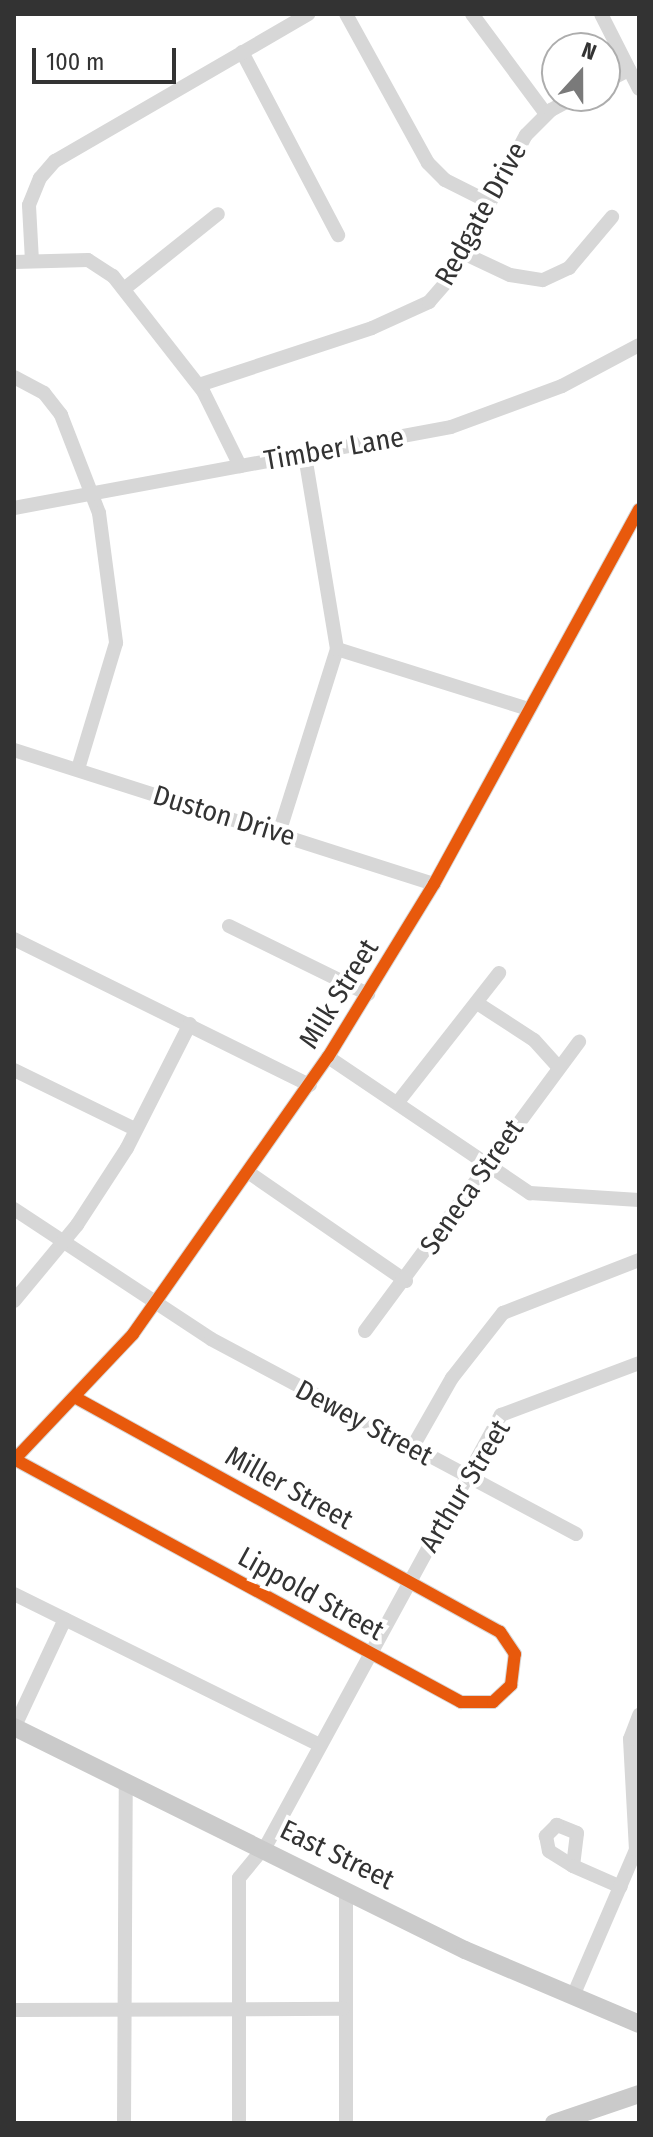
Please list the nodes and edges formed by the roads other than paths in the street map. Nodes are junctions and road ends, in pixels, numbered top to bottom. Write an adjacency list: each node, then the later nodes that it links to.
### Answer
1 (309, 14): 5 (street)
2 (346, 14): 11 (street)
3 (472, 14): 10 (street)
4 (601, 14): 6 (street)
5 (242, 52): 14 (street); 16 (street)
6 (629, 70): 7 (street); 8 (street)
7 (621, 74)
8 (639, 89)
9 (549, 112): 10 (street, Redgate Drive)
10 (546, 114): 11 (street, Redgate Drive)
11 (489, 202): 15 (street, Redgate Drive)
12 (218, 214): 18 (street)
13 (612, 217): 15 (street)
14 (338, 235)
15 (463, 253): 21 (street, Redgate Drive)
16 (32, 261): 17 (street); 18 (street)
17 (14, 262)
18 (124, 289): 21 (street)
19 (639, 345): 22 (street, Timber Lane)
20 (14, 378): 24 (street)
21 (199, 385): 23 (street)
22 (305, 456): 23 (street, Timber Lane); 27 (street)
23 (240, 466): 24 (street, Timber Lane)
24 (90, 493): 25 (street, Timber Lane); 30 (street)
25 (14, 508)
26 (639, 509): 28 (street, Milk Street)
27 (337, 649): 28 (street); 31 (street)
28 (529, 709): 32 (street, Milk Street)
29 (14, 750): 30 (street, Duston Drive)
30 (78, 769): 31 (street, Duston Drive)
31 (279, 833): 32 (street, Duston Drive)
32 (434, 884): 36 (street, Milk Street)
33 (229, 926): 36 (street)
34 (14, 939): 38 (street)
35 (499, 973): 37 (street)
36 (368, 994): 40 (street, Milk Street)
37 (477, 1003): 41 (street); 44 (street)
38 (190, 1024): 43 (street); 45 (street)
39 (579, 1042): 41 (street, Seneca Street)
40 (328, 1057): 43 (street, Milk Street); 44 (street)
41 (558, 1067): 46 (street, Seneca Street)
42 (14, 1070): 45 (street)
43 (310, 1085): 47 (street, Milk Street)
44 (398, 1102): 46 (street)
45 (135, 1129): 50 (street)
46 (489, 1166): 48 (street); 52 (street, Seneca Street)
47 (248, 1172): 52 (street); 54 (street, Milk Street)
48 (639, 1200)
49 (14, 1209): 50 (street, Dewey Street)
50 (65, 1239): 53 (street); 54 (street, Dewey Street)
51 (639, 1260): 58 (street)
52 (406, 1281): 55 (street, Seneca Street)
53 (14, 1301)
54 (155, 1304): 57 (street, Milk Street); 58 (street, Dewey Street)
55 (365, 1331)
56 (639, 1363): 60 (street, Arthur Street)
57 (76, 1398): 59 (street, Milk Street); 62 (street, Miller Street)
58 (412, 1448): 60 (street, Dewey Street)
59 (14, 1460): 66 (street, Lippold Street)
60 (467, 1477): 61 (street, Dewey Street); 62 (street, Arthur Street)
61 (576, 1534)
62 (409, 1581): 65 (street, Miller Street); 66 (street, Arthur Street)
63 (14, 1594): 64 (street)
64 (65, 1619): 68 (street); 69 (street)
65 (479, 1621): 66 (street, Lippold Street)
66 (370, 1654): 69 (street, Arthur Street)
67 (639, 1715): 73 (street)
68 (14, 1727): 70 (main road, East Street)
69 (320, 1745): 71 (street, Arthur Street)
70 (126, 1783): 71 (main road, East Street); 78 (street)
71 (262, 1850): 74 (main road, East Street); 79 (street, Arthur Street)
72 (573, 1866): 73 (street)
73 (621, 1887): 75 (street)
74 (346, 1891): 75 (main road, East Street); 76 (street)
75 (573, 1996): 80 (main road, East Street)
76 (343, 2009): 79 (street); 84 (street)
77 (14, 2010): 78 (street)
78 (125, 2012): 79 (street); 82 (street)
79 (236, 2012): 83 (street, Arthur Street)
80 (639, 2024)
81 (639, 2094): 85 (main road)
82 (124, 2123)
83 (239, 2123)
84 (346, 2123)
85 (554, 2123)

